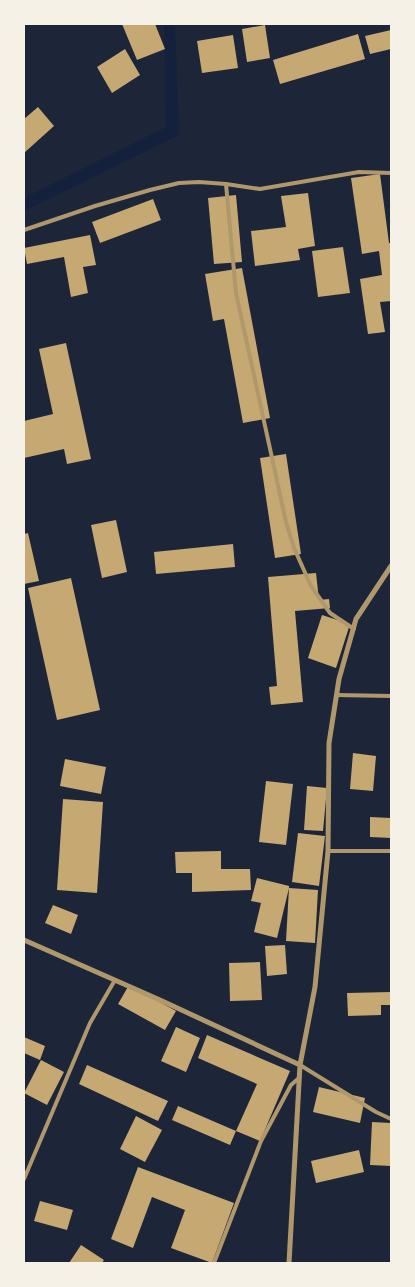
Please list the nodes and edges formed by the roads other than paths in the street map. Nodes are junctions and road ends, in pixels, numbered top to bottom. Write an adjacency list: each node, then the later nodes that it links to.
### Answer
1 (391, 172): 2 (lane)
2 (226, 184): 3 (lane); 5 (lane)
3 (24, 230)
4 (391, 566): 5 (street)
5 (354, 629): 6 (street)
6 (336, 695): 7 (lane); 8 (street)
7 (391, 696)
8 (328, 851): 9 (lane); 12 (street)
9 (391, 851)
10 (24, 940): 11 (street)
11 (115, 980): 12 (street); 15 (lane)
12 (300, 1065): 13 (street); 14 (lane)
13 (299, 1078): 16 (lane); 17 (street)
14 (391, 1119)
15 (24, 1179)
16 (214, 1263)
17 (288, 1263)

